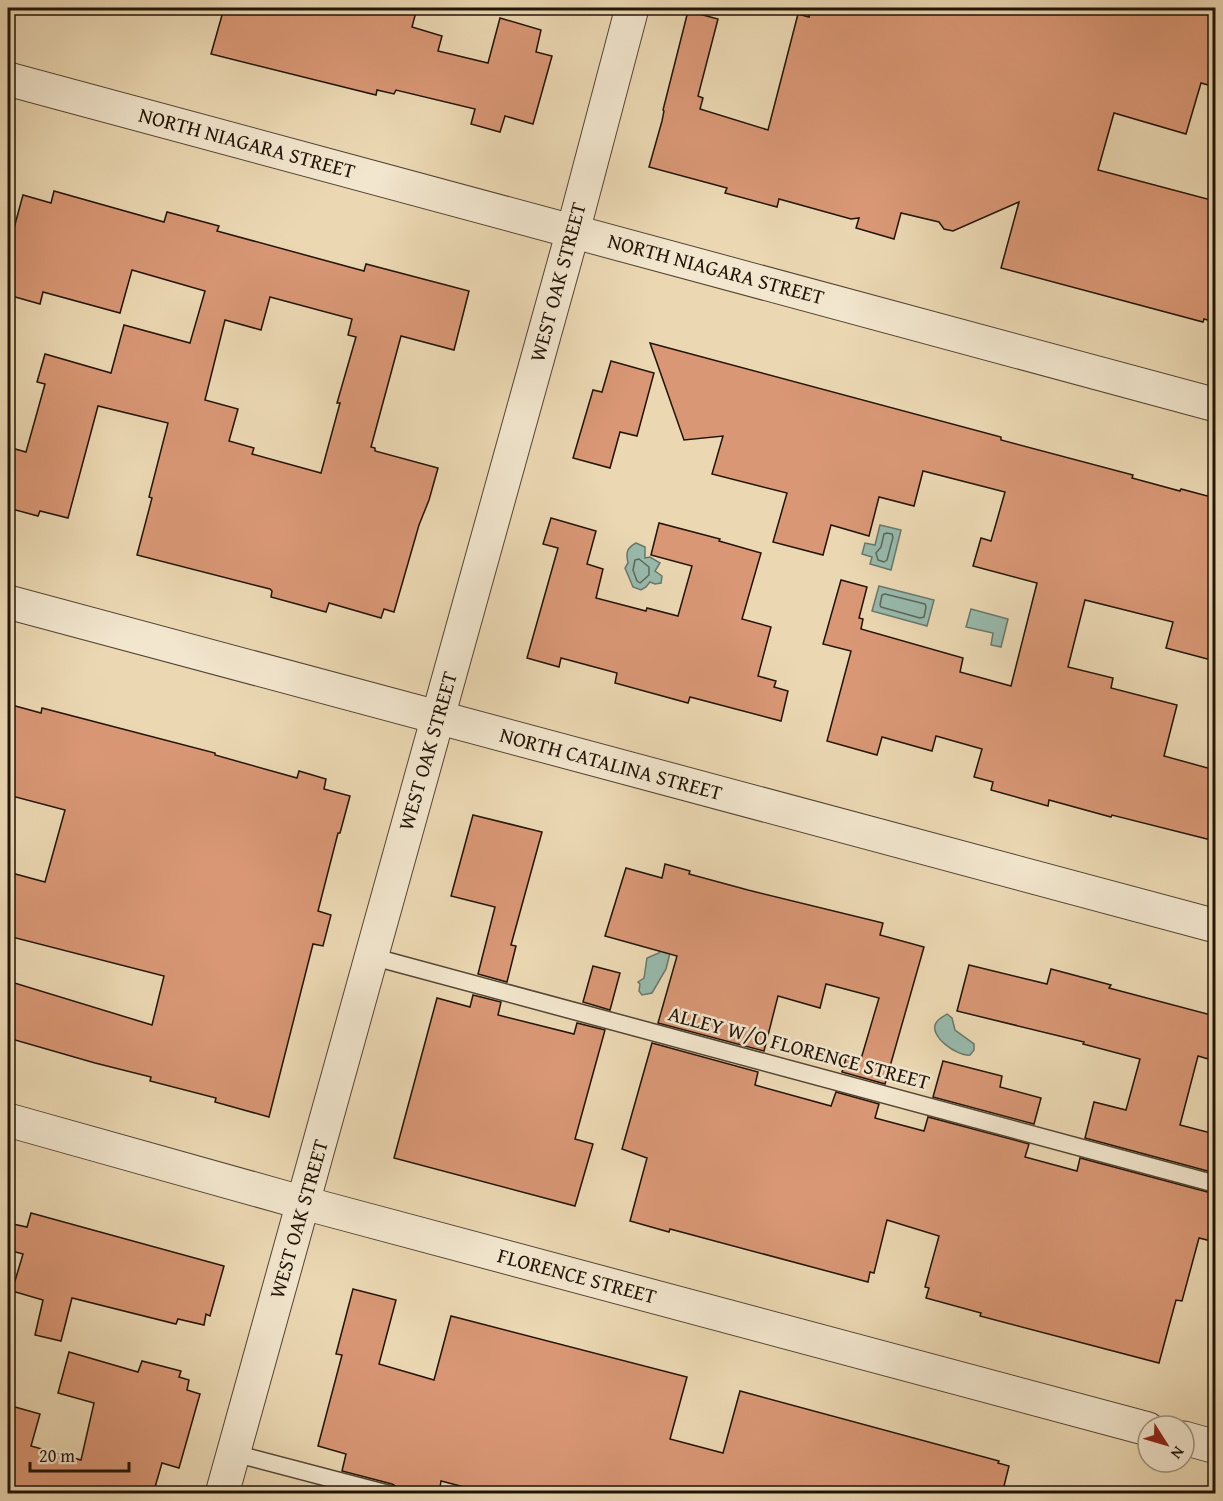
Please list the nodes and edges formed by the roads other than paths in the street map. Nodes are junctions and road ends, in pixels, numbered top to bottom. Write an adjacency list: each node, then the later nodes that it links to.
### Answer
1 (633, 8): 3 (street, WEST OAK STREET)
2 (8, 79): 3 (street, NORTH NIAGARA STREET)
3 (573, 231): 4 (street, NORTH NIAGARA STREET); 6 (street, WEST OAK STREET)
4 (1215, 405)
5 (8, 602): 6 (street, NORTH CATALINA STREET)
6 (437, 717): 7 (street, NORTH CATALINA STREET); 8 (street, WEST OAK STREET)
7 (1215, 926)
8 (370, 956): 10 (lane, ALLEY W/O FLORENCE STREET); 11 (street, WEST OAK STREET)
9 (8, 1120): 11 (street, FLORENCE STREET)
10 (1215, 1184)
11 (304, 1203): 12 (street, FLORENCE STREET); 15 (street, WEST OAK STREET)
12 (1136, 1426)
13 (1196, 1441): 14 (street)
14 (1215, 1447)
15 (233, 1453): 16 (street, WEST OAK STREET); 17 (lane)
16 (222, 1494)
17 (389, 1494)

